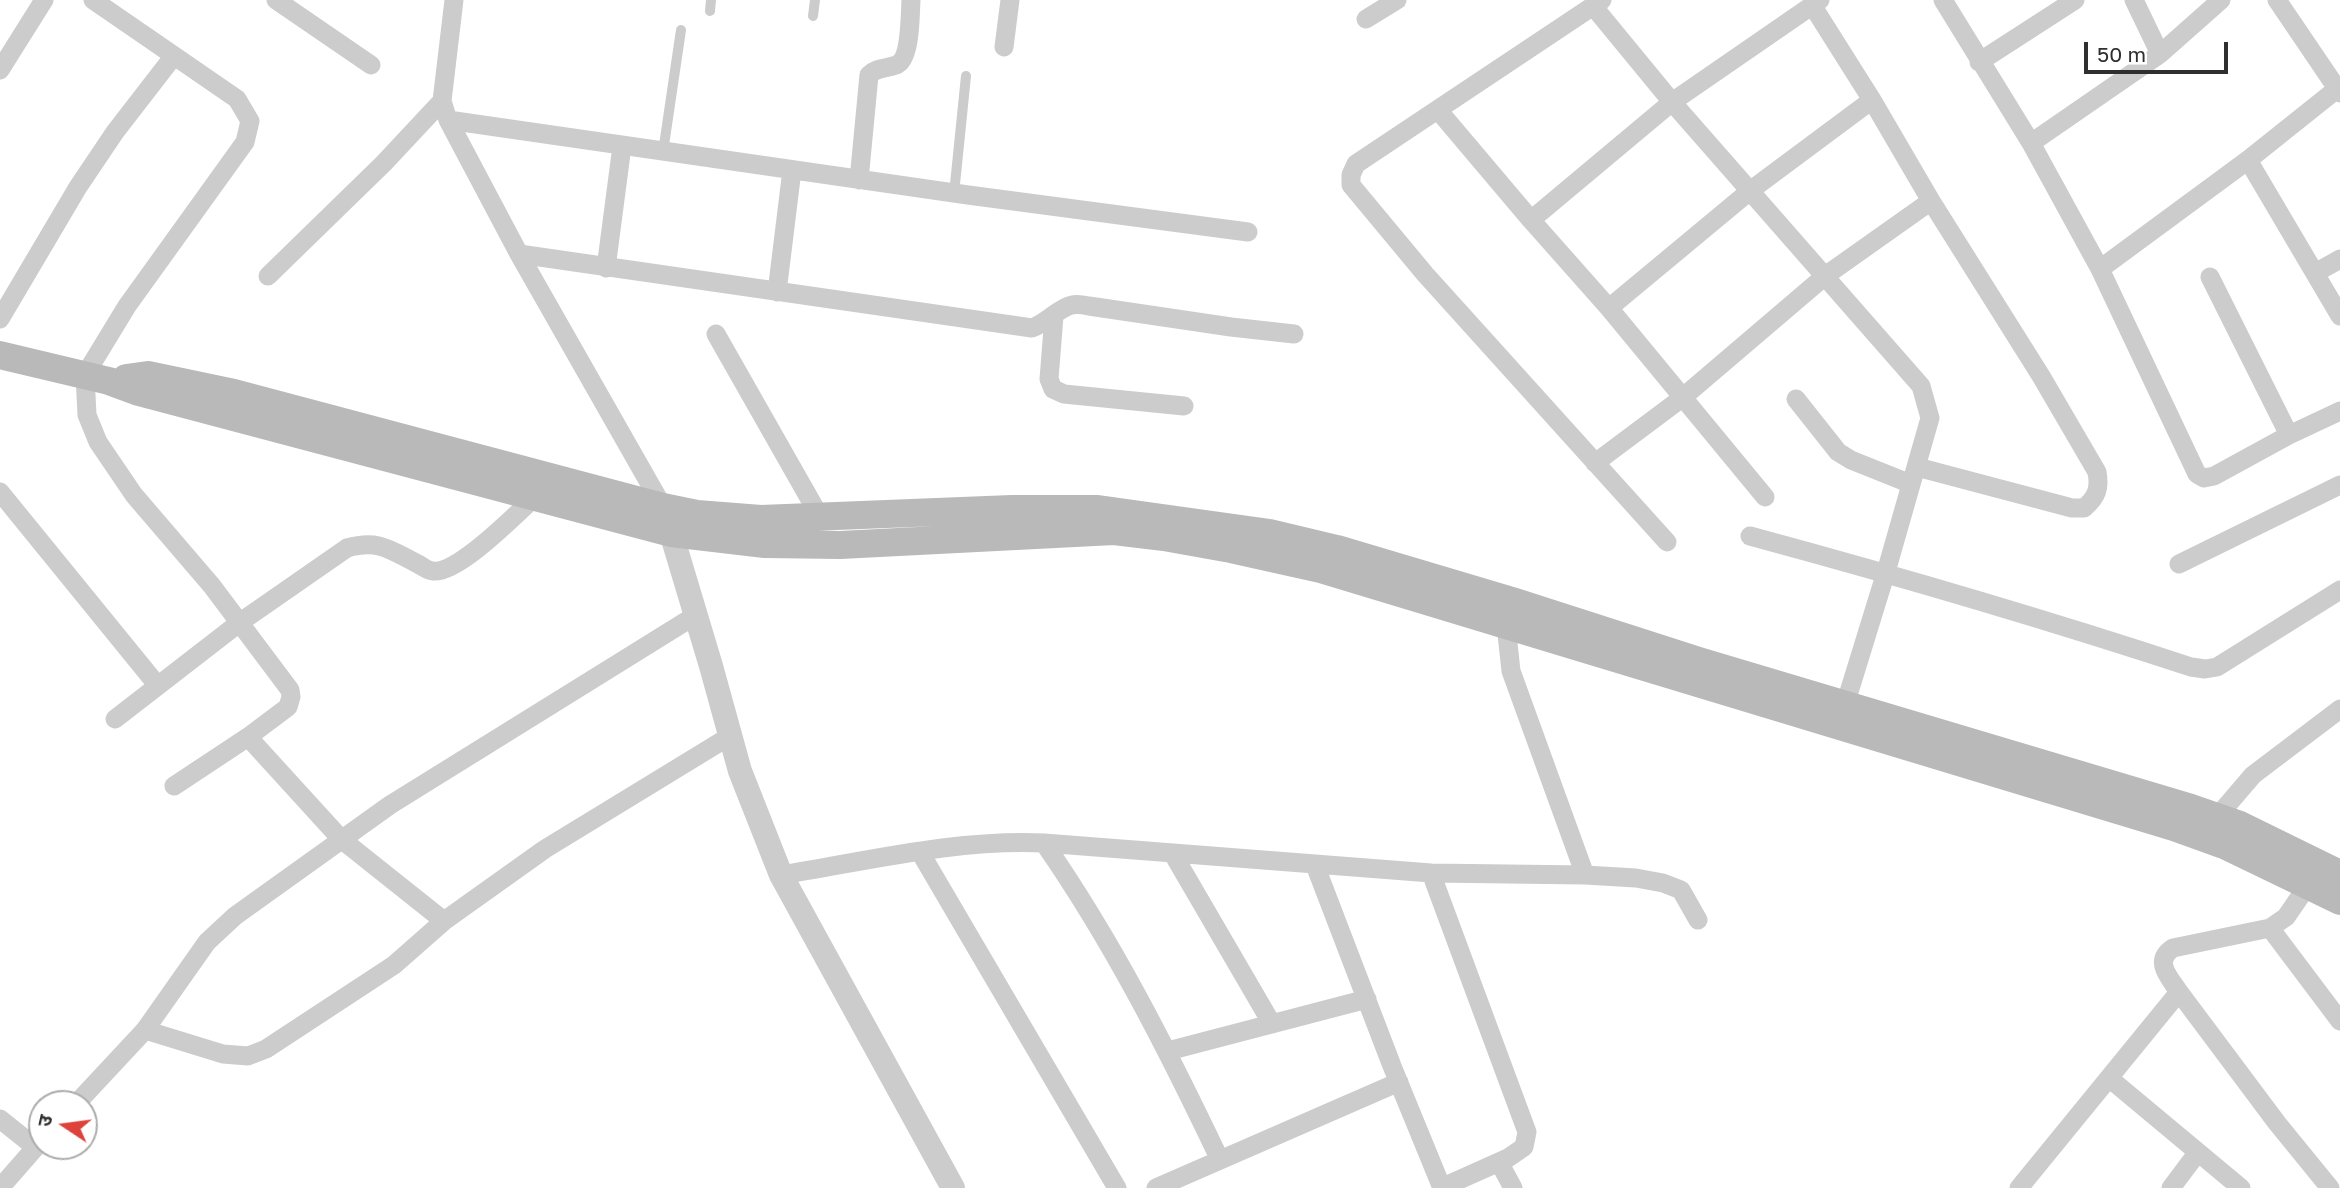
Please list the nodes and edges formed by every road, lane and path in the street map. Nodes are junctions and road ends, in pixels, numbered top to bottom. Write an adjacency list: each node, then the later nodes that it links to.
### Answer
1 (44, 0): 25 (street)
2 (93, 0): 16 (street)
3 (276, 0): 24 (street)
4 (454, 0): 29 (street)
5 (815, 0): 17 (lane)
6 (911, 0): 38 (street)
7 (1010, 0): 20 (street)
8 (1397, 0): 18 (street)
9 (1943, 0): 23 (street)
10 (2075, 0): 23 (street)
11 (2134, 0): 21 (street)
12 (2221, 0): 21 (street)
13 (2277, 0): 27 (street)
14 (1597, 3): 30 (street); 31 (street)
15 (1816, 3): 28 (street); 30 (street)
16 (120, 7): 22 (street)
17 (813, 16)
18 (1366, 19)
19 (681, 30): 35 (lane)
20 (1004, 47)
21 (2160, 54): 33 (street)
22 (173, 57): 56 (street); 60 (street)
23 (1979, 62): 33 (street)
24 (371, 65)
25 (0, 70)
26 (966, 76): 40 (lane)
27 (2339, 91): 36 (street)
28 (1872, 100): 39 (street); 41 (street)
29 (442, 101): 32 (street); 49 (street)
30 (1672, 102): 39 (street); 42 (street)
31 (1438, 110): 42 (street); 66 (street)
32 (448, 120): 34 (street); 44 (street)
33 (2031, 143): 47 (street)
34 (622, 146): 35 (street); 46 (street)
35 (663, 152): 37 (street)
36 (2248, 160): 47 (street); 48 (street)
37 (792, 170): 38 (street); 52 (street)
38 (859, 180): 40 (street)
39 (1751, 190): 50 (street); 53 (street)
40 (954, 194): 43 (street)
41 (1931, 201): 50 (street); 67 (street)
42 (1531, 220): 53 (street)
43 (1248, 232)
44 (519, 254): 46 (street); 73 (street)
45 (2340, 259): 48 (street)
46 (606, 268): 52 (street)
47 (2101, 269): 65 (street)
48 (2315, 273): 55 (street)
49 (268, 276)
50 (1825, 276): 61 (street); 67 (street)
51 (2210, 277): 65 (street)
52 (778, 292): 54 (street)
53 (1609, 309): 61 (street)
54 (1054, 316): 58 (street); 63 (street)
55 (2340, 316)
56 (0, 320)
57 (716, 334): 72 (street)
58 (1294, 334)
59 (0, 355): 60 (main road)
60 (97, 378): 70 (main road); 73 (main road); 81 (street)
61 (1682, 398): 66 (street); 71 (street)
62 (1796, 399): 67 (street)
63 (1184, 406)
64 (2340, 411): 65 (street)
65 (2288, 435)
66 (1595, 463): 75 (street)
67 (1914, 476): 77 (street)
68 (2340, 485): 76 (street)
69 (0, 492): 82 (street)
70 (537, 496): 73 (main road); 81 (street)
71 (1765, 497)
72 (820, 517): 73 (main road); 79 (main road)
73 (667, 520): 79 (main road); 80 (street)
74 (1750, 536): 77 (street)
75 (1667, 542)
76 (2179, 564)
77 (1886, 572): 78 (street); 83 (street)
78 (2340, 590)
79 (1505, 611): 83 (main road); 98 (street); 99 (main road)
80 (696, 615): 86 (street); 90 (street)
81 (239, 624): 82 (street); 87 (street)
82 (158, 685): 85 (street)
83 (1845, 705): 89 (main road)
84 (2340, 709): 89 (street)
85 (116, 719)
86 (730, 736): 97 (street); 102 (street)
87 (248, 737): 88 (street); 90 (street)
88 (174, 786)
89 (2217, 817): 96 (main road)
90 (341, 839): 102 (street); 108 (street)
91 (1044, 843): 92 (street); 93 (street); 109 (street)
92 (920, 852): 97 (street); 121 (street)
93 (1173, 853): 94 (street); 107 (street)
94 (1315, 865): 95 (street); 105 (street)
95 (1431, 873): 98 (street); 118 (street)
96 (2340, 874)
97 (781, 875): 120 (street)
98 (1585, 875): 101 (street)
99 (2308, 886): 100 (main road); 103 (street)
100 (2340, 901)
101 (1698, 920)
102 (444, 921): 108 (street)
103 (2270, 928): 104 (street); 106 (street)
104 (2179, 992): 110 (street); 128 (street)
105 (1367, 999): 107 (street); 111 (street)
106 (2340, 1021)
107 (1272, 1024): 109 (street)
108 (145, 1030): 112 (street)
109 (1168, 1051): 117 (street)
110 (2109, 1078): 115 (street); 125 (street)
111 (1399, 1082): 117 (street); 123 (street)
112 (89, 1090)
113 (0, 1119): 114 (street)
114 (28, 1137)
115 (2198, 1152): 126 (street); 127 (street)
116 (28, 1156): 119 (street)
117 (1220, 1160): 122 (street)
118 (1499, 1162): 123 (street); 124 (street)
119 (0, 1188)
120 (953, 1188)
121 (1117, 1188)
122 (1156, 1188)
123 (1442, 1188)
124 (1513, 1188)
125 (2018, 1188)
126 (2171, 1188)
127 (2241, 1188)
128 (2330, 1188)

